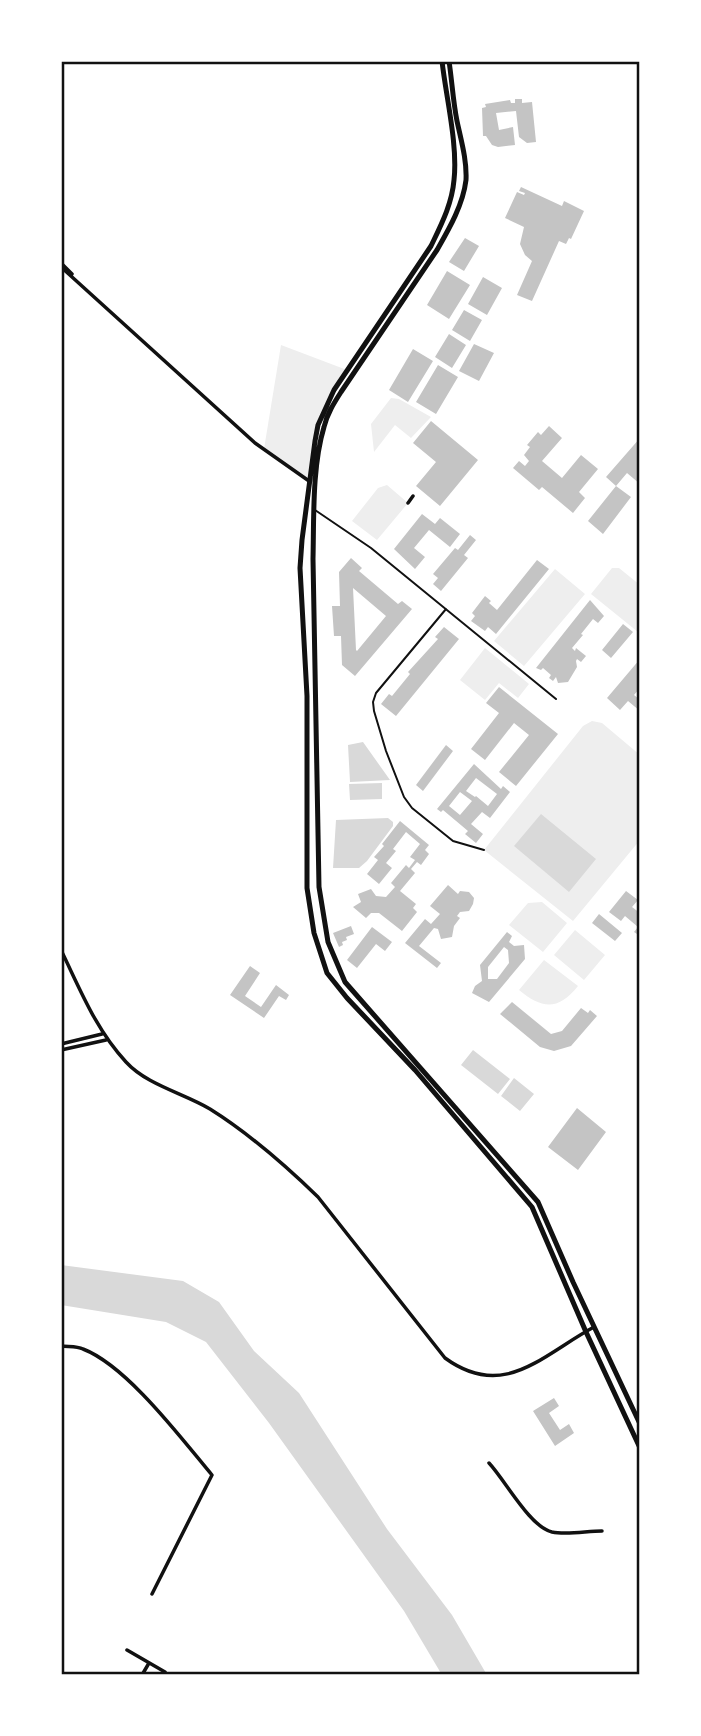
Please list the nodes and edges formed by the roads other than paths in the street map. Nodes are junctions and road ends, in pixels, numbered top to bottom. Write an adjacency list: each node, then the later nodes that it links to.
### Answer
1 (442, 61): 4 (highway)
2 (449, 61): 7 (highway)
3 (61, 265): 4 (street)
4 (309, 481): 17 (highway)
5 (413, 496): 6 (street)
6 (408, 503)
7 (314, 510): 8 (lane); 16 (highway)
8 (446, 610): 9 (lane); 10 (lane)
9 (556, 699)
10 (484, 849)
11 (61, 950): 12 (street)
12 (102, 1034): 13 (street); 14 (street)
13 (106, 1040): 15 (street); 17 (street)
14 (61, 1044)
15 (61, 1050)
16 (594, 1327): 17 (street); 19 (highway)
17 (586, 1332): 20 (highway)
18 (61, 1346): 23 (street)
19 (640, 1424)
20 (640, 1448)
21 (489, 1463): 22 (street)
22 (602, 1531)
23 (152, 1594)
24 (127, 1650): 25 (street)
25 (149, 1662): 26 (street); 27 (street)
26 (165, 1672)
27 (142, 1675)

